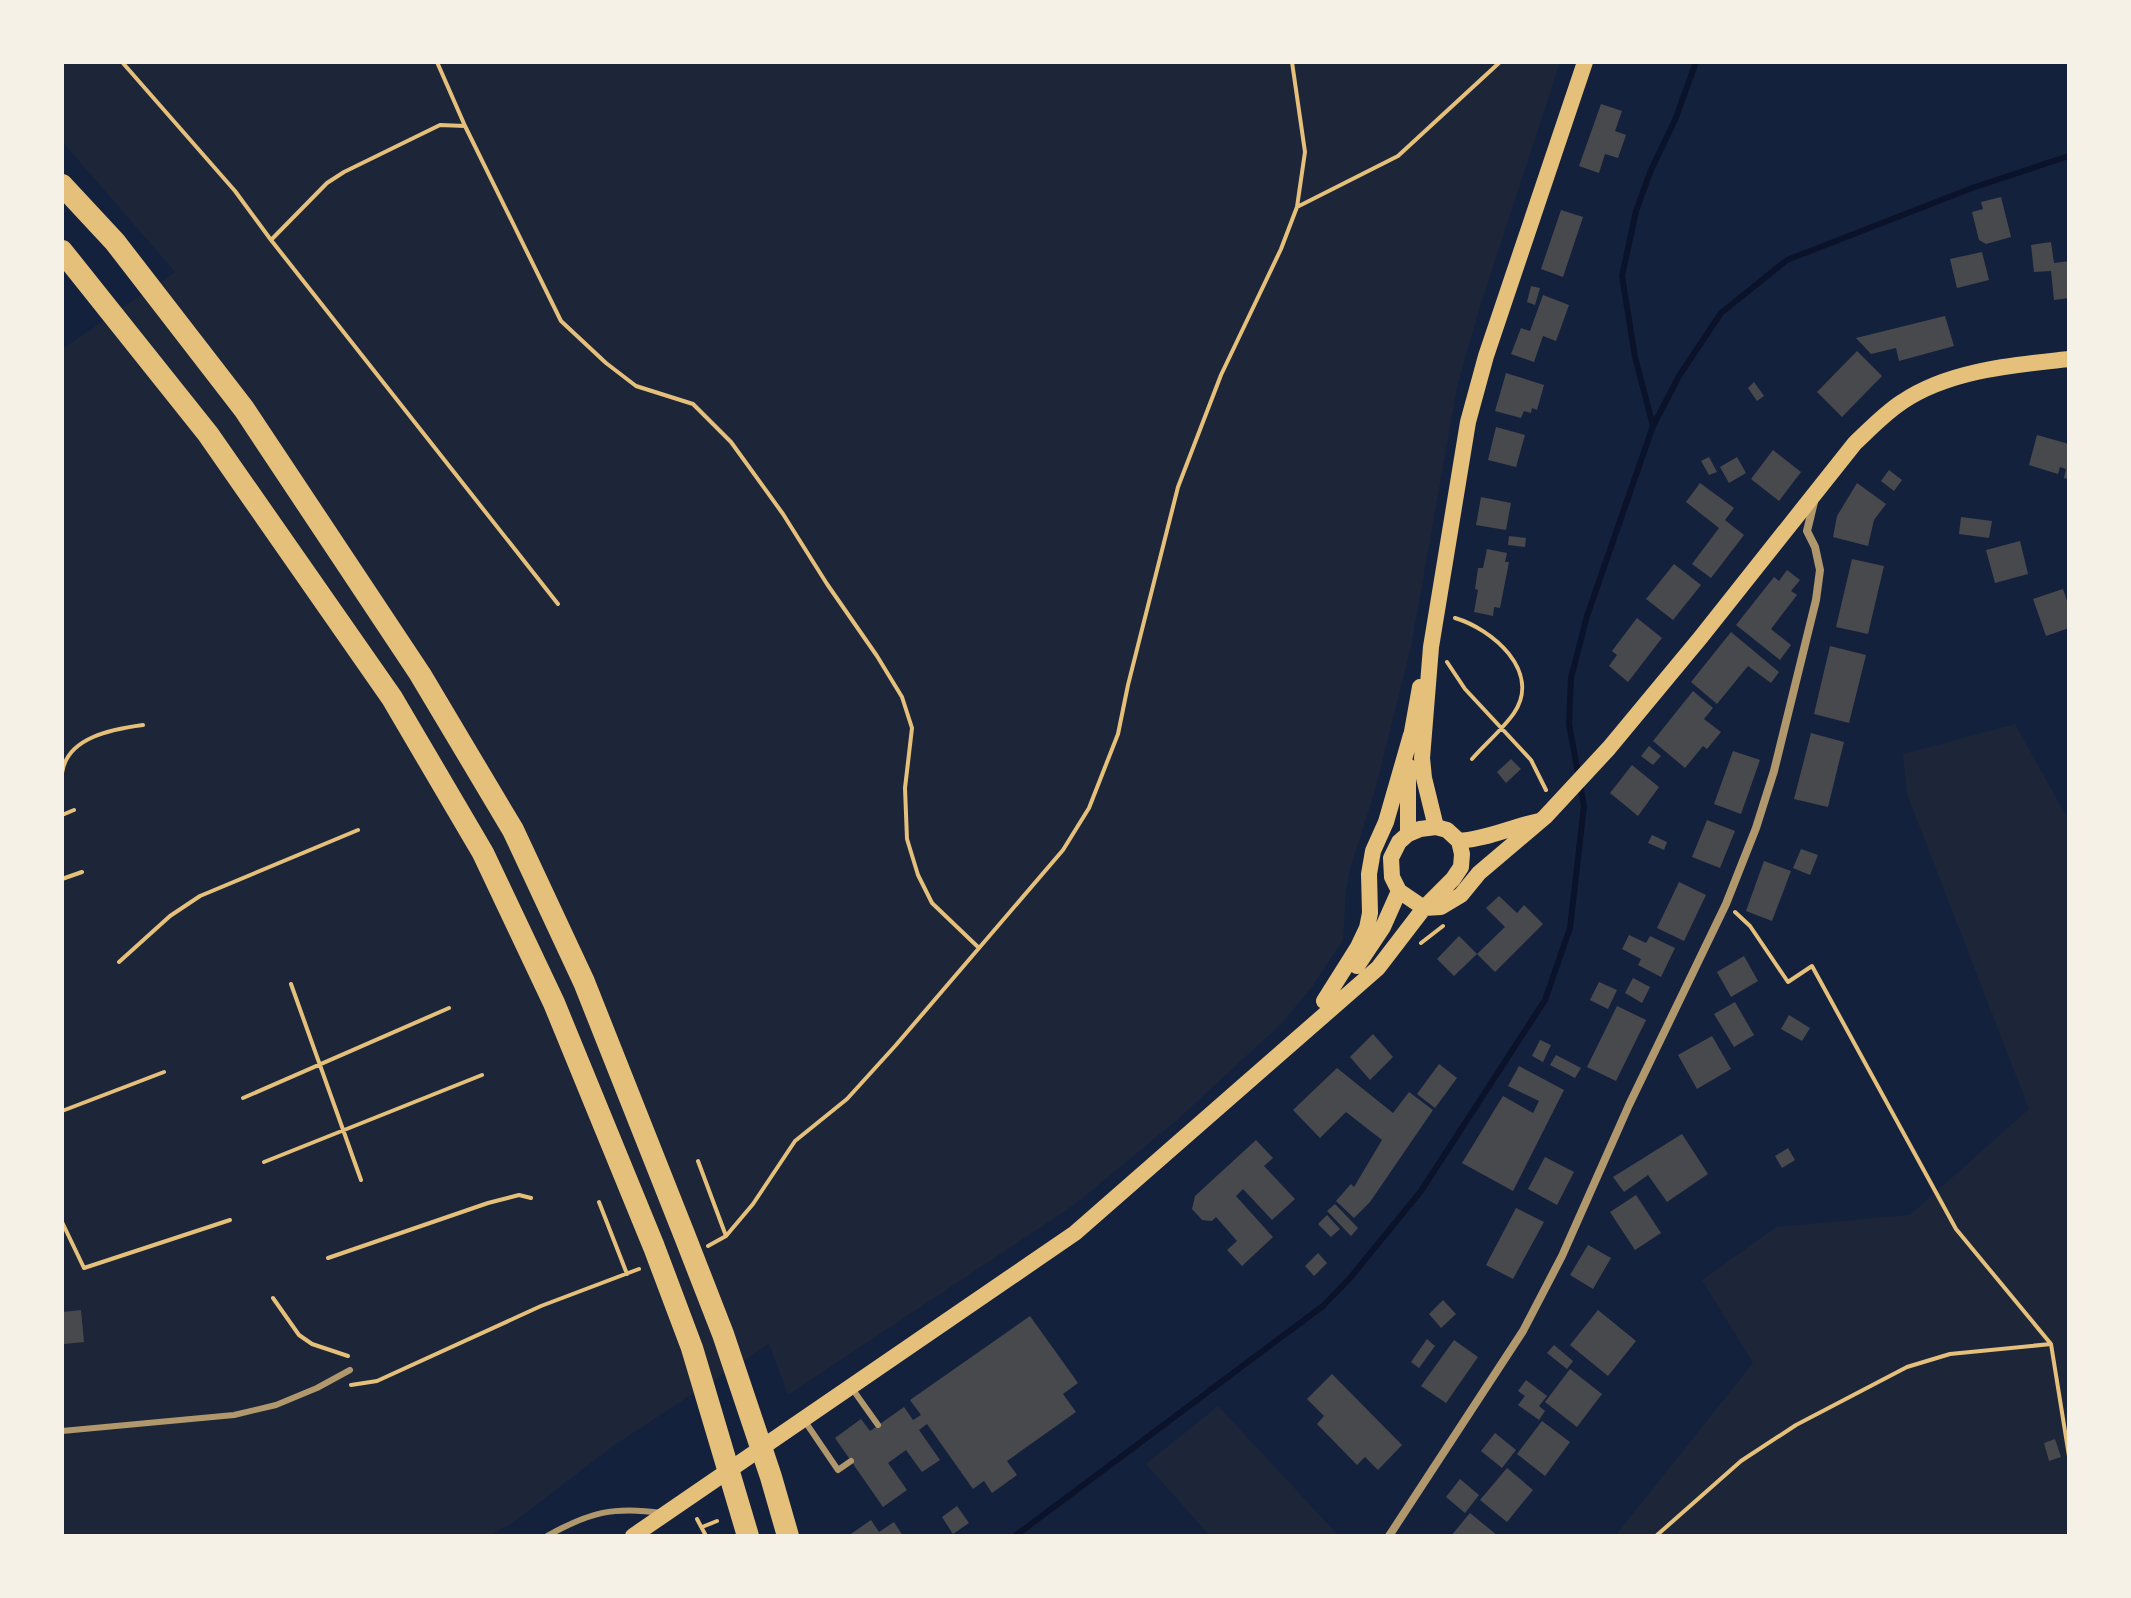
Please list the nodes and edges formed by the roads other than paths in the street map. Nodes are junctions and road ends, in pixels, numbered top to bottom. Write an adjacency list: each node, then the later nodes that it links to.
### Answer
1 (1585, 62): 6 (main road)
2 (62, 185): 30 (highway)
3 (62, 251): 27 (highway)
4 (2069, 359): 5 (main road)
5 (1817, 489): 8 (main road); 31 (street)
6 (1431, 647): 7 (main road); 9 (main road)
7 (1411, 735): 10 (main road); 14 (main road)
8 (1541, 821): 11 (main road); 13 (main road)
9 (1436, 827): 10 (main road); 11 (main road)
10 (1408, 834): 12 (main road)
11 (1459, 841): 13 (main road)
12 (1399, 891): 13 (main road); 14 (main road)
13 (1424, 908): 15 (main road)
14 (1324, 1001): 15 (main road)
15 (1298, 1038): 17 (main road)
16 (350, 1370): 20 (lane)
17 (851, 1387): 18 (main road); 19 (lane)
18 (803, 1419): 21 (main road); 22 (lane)
19 (878, 1425)
20 (62, 1431)
21 (759, 1449): 23 (main road); 29 (highway)
22 (851, 1461)
23 (730, 1470): 24 (main road); 28 (highway)
24 (666, 1513): 25 (lane); 26 (main road)
25 (547, 1536)
26 (633, 1536)
27 (748, 1536)
28 (755, 1536)
29 (777, 1536)
30 (788, 1536)
31 (1389, 1536)

